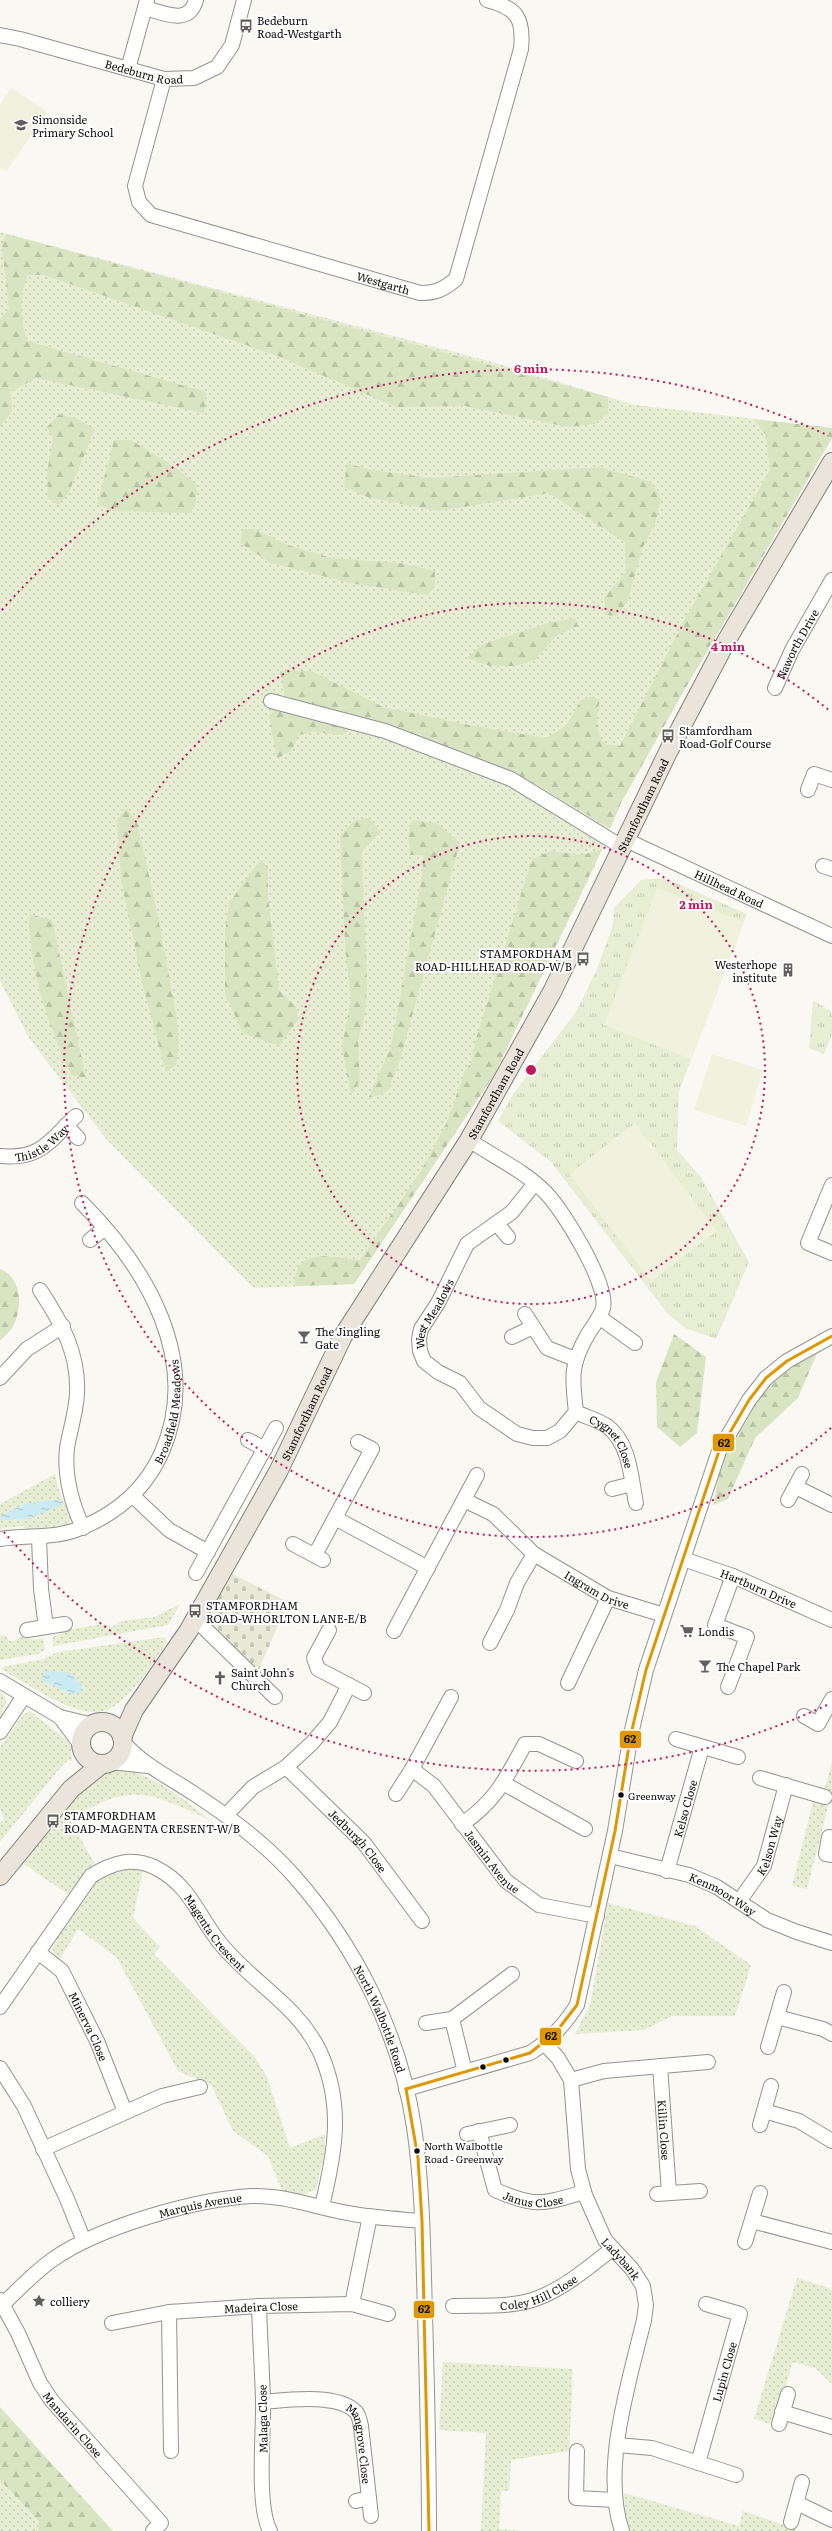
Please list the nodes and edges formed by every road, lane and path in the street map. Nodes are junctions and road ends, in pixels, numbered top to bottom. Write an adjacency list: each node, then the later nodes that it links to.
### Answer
1 (196, 0): 4 (street)
2 (244, 0): 7 (street, Bedeburn Road)
3 (487, 0): 7 (street, Westgarth)
4 (146, 4): 6 (street)
5 (0, 35): 6 (street, Bedeburn Road)
6 (128, 69): 7 (street, Bedeburn Road)
7 (164, 79)
8 (832, 462): 14 (main road, Stamfordham Road)
9 (832, 580): 10 (street, Naworth Drive)
10 (775, 688)
11 (271, 701): 14 (street, Hillhead Road)
12 (832, 780): 13 (street)
13 (808, 790)
14 (624, 843): 15 (street, Hillhead Road); 19 (main road, Stamfordham Road)
15 (687, 869): 16 (street, Hillhead Road); 17 (street)
16 (832, 936)
17 (832, 944)
18 (78, 1138): 20 (street, Thistle Way)
19 (469, 1140): 21 (street); 67 (main road, Stamfordham Road)
20 (0, 1156)
21 (535, 1183): 24 (street, West Meadows); 31 (street)
22 (832, 1185): 28 (street)
23 (82, 1203): 25 (street, Broadfield Meadows)
24 (496, 1224): 26 (street); 39 (street, West Meadows)
25 (105, 1228): 27 (street); 49 (street, Broadfield Meadows)
26 (508, 1237)
27 (90, 1240)
28 (832, 1253)
29 (40, 1290): 32 (street)
30 (525, 1314): 33 (street)
31 (599, 1317): 36 (street); 37 (street)
32 (63, 1326): 38 (street); 55 (street)
33 (533, 1327): 35 (street); 37 (street)
34 (832, 1336): 61 (street)
35 (512, 1337)
36 (635, 1343)
37 (575, 1359): 39 (street)
38 (0, 1378)
39 (576, 1412): 46 (street, Cygnet Close)
40 (276, 1428): 43 (street)
41 (248, 1440): 43 (street)
42 (358, 1442): 54 (street)
43 (265, 1449): 59 (street)
44 (802, 1474): 47 (street)
45 (477, 1476): 50 (street)
46 (632, 1484): 48 (street, Cygnet Close); 52 (street, Cygnet Close)
47 (796, 1487): 51 (street); 53 (street)
48 (612, 1489)
49 (133, 1496): 55 (street, Broadfield Meadows); 59 (street)
50 (464, 1500): 60 (street, Ingram Drive); 62 (street)
51 (788, 1500)
52 (636, 1504)
53 (832, 1505)
54 (335, 1518): 58 (street); 62 (street)
55 (83, 1528): 56 (street, Broadfield Meadows)
56 (38, 1538): 57 (street, Broadfield Meadows); 70 (street)
57 (0, 1540)
58 (293, 1544)
59 (208, 1552): 63 (street)
60 (534, 1554): 65 (street, Ingram Drive); 74 (street)
61 (683, 1559): 64 (street, Hartburn Drive); 66 (street)
62 (428, 1568): 73 (street)
63 (196, 1573)
64 (734, 1576): 68 (street, Hartburn Drive); 78 (street)
65 (608, 1598): 66 (street, Ingram Drive); 76 (street)
66 (664, 1615): 110 (street)
67 (195, 1619): 81 (street); 84 (main road, Stamfordham Road)
68 (832, 1620)
69 (65, 1624): 70 (street)
70 (46, 1627): 71 (street)
71 (27, 1630)
72 (329, 1630): 77 (street)
73 (394, 1632)
74 (490, 1643)
75 (0, 1681): 80 (street)
76 (568, 1683)
77 (349, 1685): 79 (street); 97 (street)
78 (728, 1687)
79 (364, 1693)
80 (24, 1696): 86 (street); 88 (street)
81 (275, 1697)
82 (451, 1697): 98 (street)
83 (832, 1699): 85 (street)
84 (134, 1710): 87 (main road); 90 (main road, Stamfordham Road)
85 (804, 1716)
86 (60, 1717): 87 (street); 92 (street)
87 (99, 1724): 90 (main road); 92 (main road)
88 (0, 1732)
89 (676, 1738): 91 (street)
90 (122, 1739): 95 (main road); 96 (street, North Walbottle Road)
91 (702, 1747): 93 (street); 111 (street, Kelso Close)
92 (82, 1748): 95 (main road); 102 (main road)
93 (738, 1757)
94 (576, 1761): 100 (street)
95 (107, 1763): 96 (street, North Walbottle Road); 102 (main road)
96 (149, 1766): 105 (street, North Walbottle Road)
97 (286, 1767): 105 (street); 115 (street, Jedburgh Close)
98 (412, 1769): 103 (street); 106 (street, Jasmin Avenue)
99 (760, 1778): 101 (street)
100 (503, 1783): 106 (street); 107 (street)
101 (786, 1785): 104 (street); 113 (street, Kelson Way)
102 (71, 1789): 112 (main road)
103 (396, 1794)
104 (825, 1797)
105 (226, 1815): 134 (street, North Walbottle Road)
106 (462, 1824): 114 (street, Jasmin Avenue)
107 (585, 1829)
108 (829, 1837): 109 (street)
109 (832, 1855)
110 (610, 1856): 111 (street, Kenmoor Way); 114 (street)
111 (667, 1871): 113 (street, Kenmoor Way)
112 (0, 1876)
113 (740, 1900): 116 (street, Kenmoor Way)
114 (597, 1916): 125 (street)
115 (422, 1921)
116 (832, 1942)
117 (38, 1952): 120 (street, Magenta Crescent); 136 (street, Minerva Close); 144 (street, Magenta Crescent)
118 (512, 1974): 122 (street)
119 (784, 1992): 121 (street)
120 (0, 2007)
121 (777, 2017): 124 (street); 126 (street)
122 (452, 2019): 123 (street); 130 (street)
123 (426, 2023)
124 (832, 2034)
125 (545, 2044): 130 (street); 131 (street, Ladybank)
126 (768, 2047)
127 (708, 2062): 128 (street)
128 (660, 2066): 131 (street); 141 (street, Killin Close)
129 (0, 2068): 140 (street)
130 (465, 2072): 134 (street)
131 (571, 2080): 142 (street, Ladybank)
132 (771, 2086): 135 (street)
133 (200, 2087): 136 (street)
134 (406, 2089): 146 (street, North Walbottle Road)
135 (764, 2111): 138 (street); 139 (street)
136 (125, 2112): 140 (street)
137 (510, 2125): 142 (street, Janus Close)
138 (760, 2125)
139 (832, 2141)
140 (43, 2149): 148 (street)
141 (700, 2191)
142 (584, 2192): 151 (street, Ladybank)
143 (760, 2193): 147 (street)
144 (322, 2206): 145 (street, Marquis Avenue); 148 (street, Marquis Avenue)
145 (370, 2216): 146 (street, Marquis Avenue); 153 (street)
146 (422, 2221): 176 (street, North Walbottle Road)
147 (752, 2221): 149 (street); 150 (street)
148 (84, 2241): 152 (street, Marquis Avenue)
149 (745, 2242)
150 (832, 2242)
151 (612, 2249): 156 (street, Coley Hill Close); 164 (street, Ladybank)
152 (1, 2302): 174 (street, Mandarin Close)
153 (352, 2304): 155 (street, Madeira Close); 158 (street, Madeira Close)
154 (706, 2304): 166 (street, Lupin Close)
155 (259, 2306): 157 (street, Madeira Close); 161 (street, Malaga Close)
156 (453, 2306)
157 (169, 2312): 159 (street, Madeira Close); 163 (street)
158 (388, 2314)
159 (112, 2323)
160 (788, 2394): 162 (street)
161 (263, 2402): 171 (street, Mangrove Close); 175 (street, Malaga Close)
162 (832, 2427)
163 (167, 2445)
164 (617, 2445): 166 (street); 169 (street, Ladybank)
165 (576, 2451): 169 (street)
166 (698, 2463): 167 (street)
167 (736, 2475)
168 (802, 2482): 170 (street)
169 (615, 2500): 177 (street, Ladybank)
170 (797, 2502): 172 (street); 173 (street)
171 (371, 2516)
172 (832, 2520)
173 (791, 2522)
174 (153, 2531)
175 (270, 2531)
176 (429, 2531)
177 (622, 2531)

